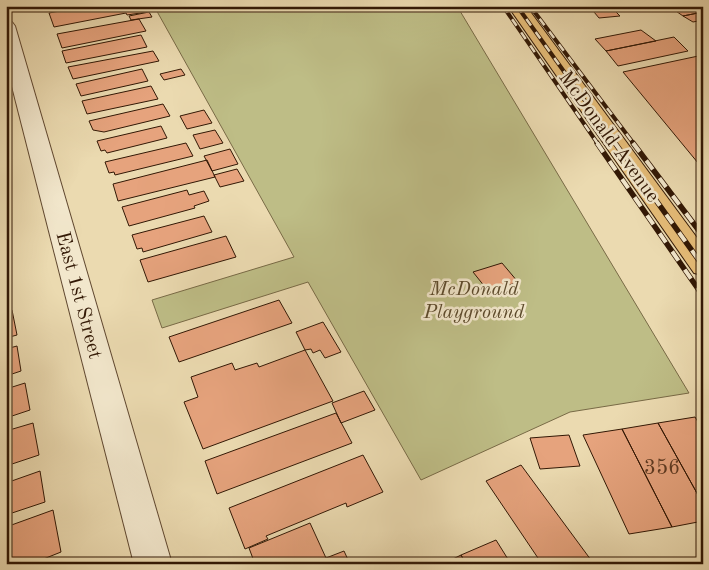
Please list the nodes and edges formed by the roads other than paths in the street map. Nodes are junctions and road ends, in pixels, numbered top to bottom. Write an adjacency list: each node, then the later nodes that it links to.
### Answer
1 (517, 6): 3 (main road, McDonald Avenue)
2 (6, 26): 4 (street, East 1st Street)
3 (703, 266)
4 (153, 564)

